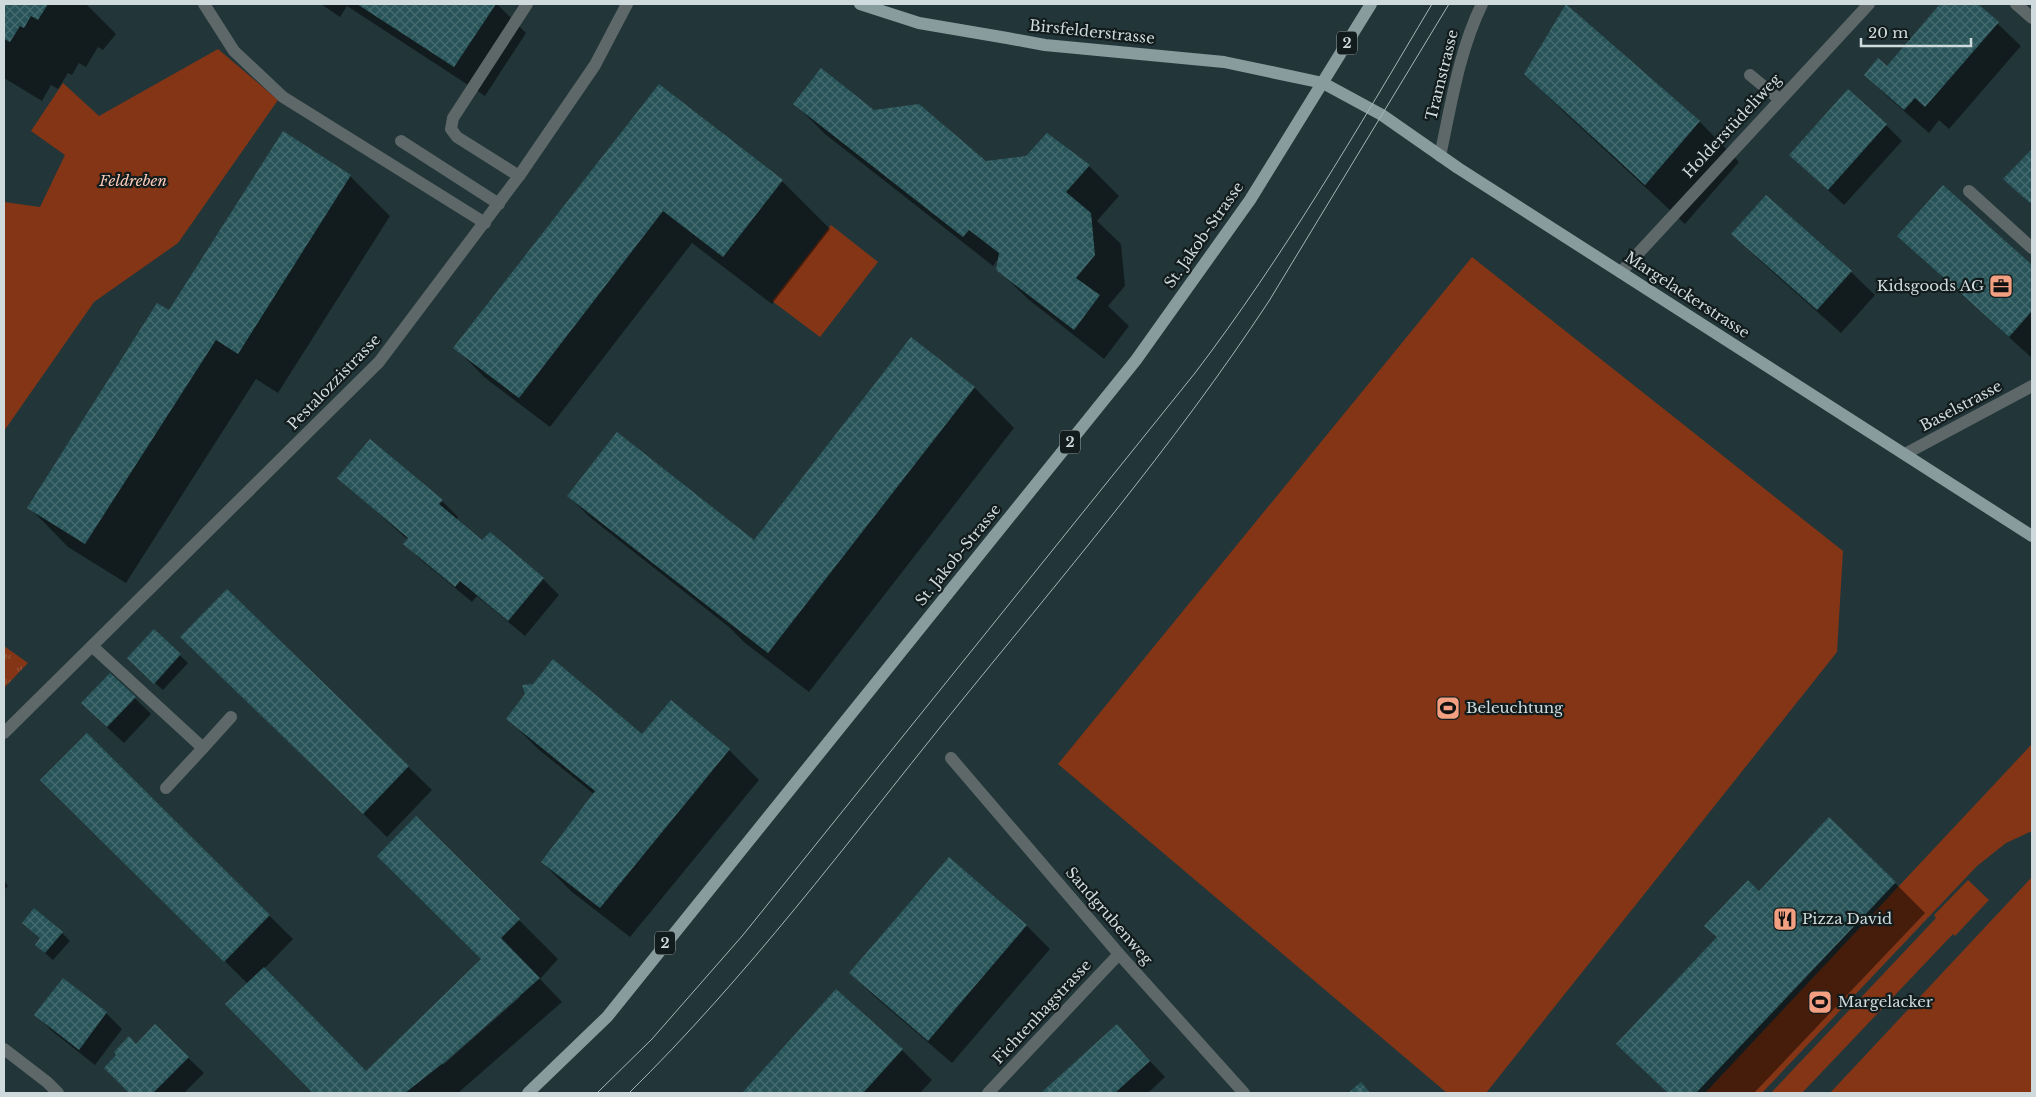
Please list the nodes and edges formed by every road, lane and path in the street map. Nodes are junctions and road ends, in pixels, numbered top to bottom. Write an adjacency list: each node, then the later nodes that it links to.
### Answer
1 (204, 4): 18 (street)
2 (527, 4): 15 (street)
3 (627, 4): 15 (street, Pestalozzistrasse)
4 (860, 4): 11 (main road, Birsfelderstrasse)
5 (1371, 4): 11 (main road, St. Jakob-Strasse / 2)
6 (1482, 4): 14 (street, Tramstrasse)
7 (1869, 4): 12 (street, Holderstüdeliweg)
8 (2016, 4): 9 (street)
9 (2032, 18)
10 (1750, 76): 12 (street)
11 (1322, 83): 14 (main road, Margelackerstrasse); 33 (main road, St. Jakob-Strasse / 2)
12 (1779, 99): 20 (street, Holderstüdeliweg)
13 (401, 141): 17 (street)
14 (1440, 156): 20 (main road, Margelackerstrasse)
15 (519, 176): 17 (street, Pestalozzistrasse)
16 (1969, 191): 19 (street)
17 (499, 204): 18 (street, Pestalozzistrasse)
18 (485, 223): 24 (street, Pestalozzistrasse)
19 (2032, 248)
20 (1621, 272): 22 (main road, Margelackerstrasse)
21 (2032, 386): 22 (street, Baselstrasse)
22 (1904, 454): 23 (main road, Margelackerstrasse)
23 (2032, 536)
24 (92, 646): 26 (street, Pestalozzistrasse); 27 (street)
25 (231, 717): 27 (street)
26 (4, 733)
27 (203, 748): 29 (street)
28 (951, 758): 30 (street, Sandgrubenweg)
29 (166, 788)
30 (1119, 954): 34 (street, Fichtenhagstrasse); 35 (street, Sandgrubenweg)
31 (4, 1049): 32 (street)
32 (58, 1093)
33 (528, 1093)
34 (988, 1093)
35 (1244, 1093)

